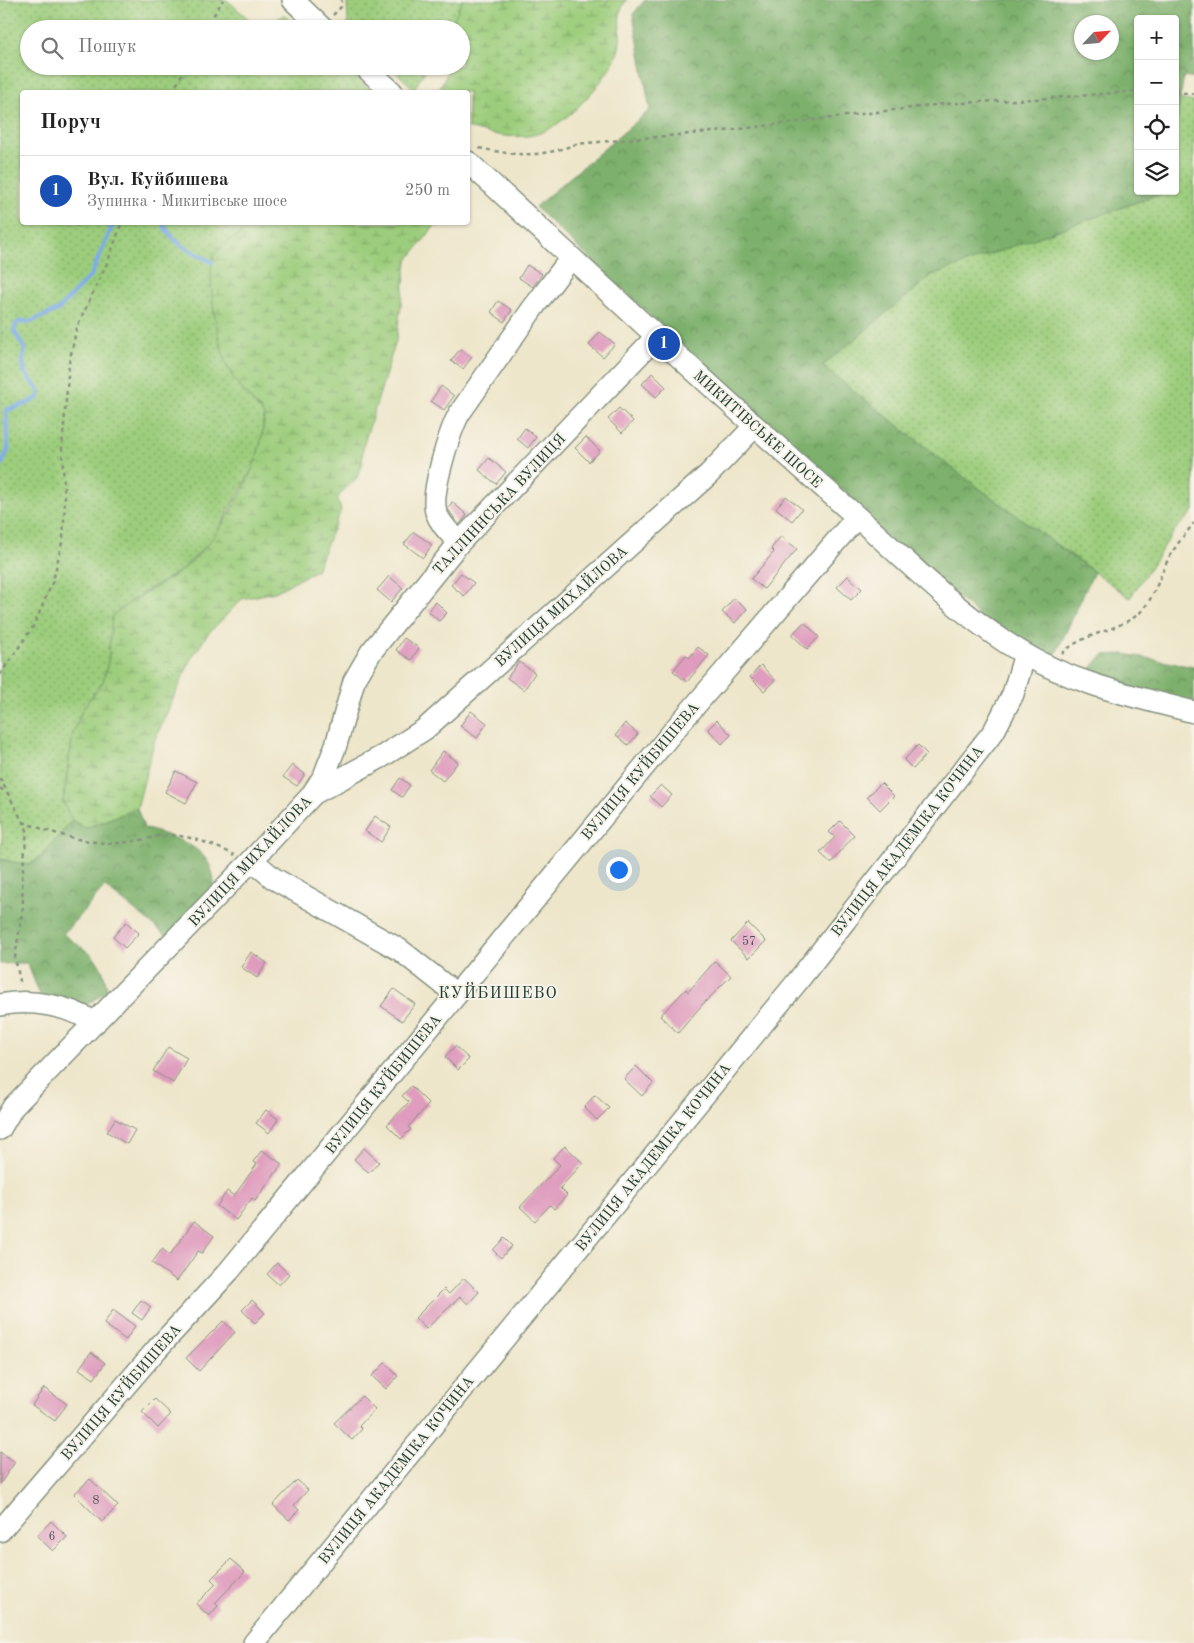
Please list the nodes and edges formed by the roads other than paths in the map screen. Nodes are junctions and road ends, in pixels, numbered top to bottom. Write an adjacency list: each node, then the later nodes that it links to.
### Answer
1 (293, 0): 2 (street)
2 (314, 20)
3 (374, 75): 4 (street)
4 (390, 90)
5 (471, 154): 6 (street, МИКИТІВСЬКЕ ШОСЕ)
6 (572, 258): 7 (street, МИКИТІВСЬКЕ ШОСЕ); 10 (street)
7 (656, 336): 8 (street, МИКИТІВСЬКЕ ШОСЕ); 10 (street, ТАЛЛІННСЬКА ВУЛИЦЯ)
8 (754, 427): 9 (street, МИКИТІВСЬКЕ ШОСЕ); 13 (street, ВУЛИЦЯ МИХАЙЛОВА)
9 (857, 517): 11 (street, МИКИТІВСЬКЕ ШОСЕ); 15 (street, ВУЛИЦЯ КУЙБИШЕВА)
10 (459, 543): 13 (street, ТАЛЛІННСЬКА ВУЛИЦЯ)
11 (1025, 654): 12 (street, МИКИТІВСЬКЕ ШОСЕ); 20 (street, ВУЛИЦЯ АКАДЕМІКА КОЧИНА)
12 (1194, 712)
13 (313, 794): 14 (street, ВУЛИЦЯ МИХАЙЛОВА)
14 (251, 861): 15 (street); 17 (street, ВУЛИЦЯ МИХАЙЛОВА)
15 (456, 994): 19 (street, ВУЛИЦЯ КУЙБИШЕВА)
16 (0, 1005): 17 (street)
17 (95, 1023): 18 (street, ВУЛИЦЯ МИХАЙЛОВА)
18 (1, 1123)
19 (0, 1531)
20 (254, 1643)

